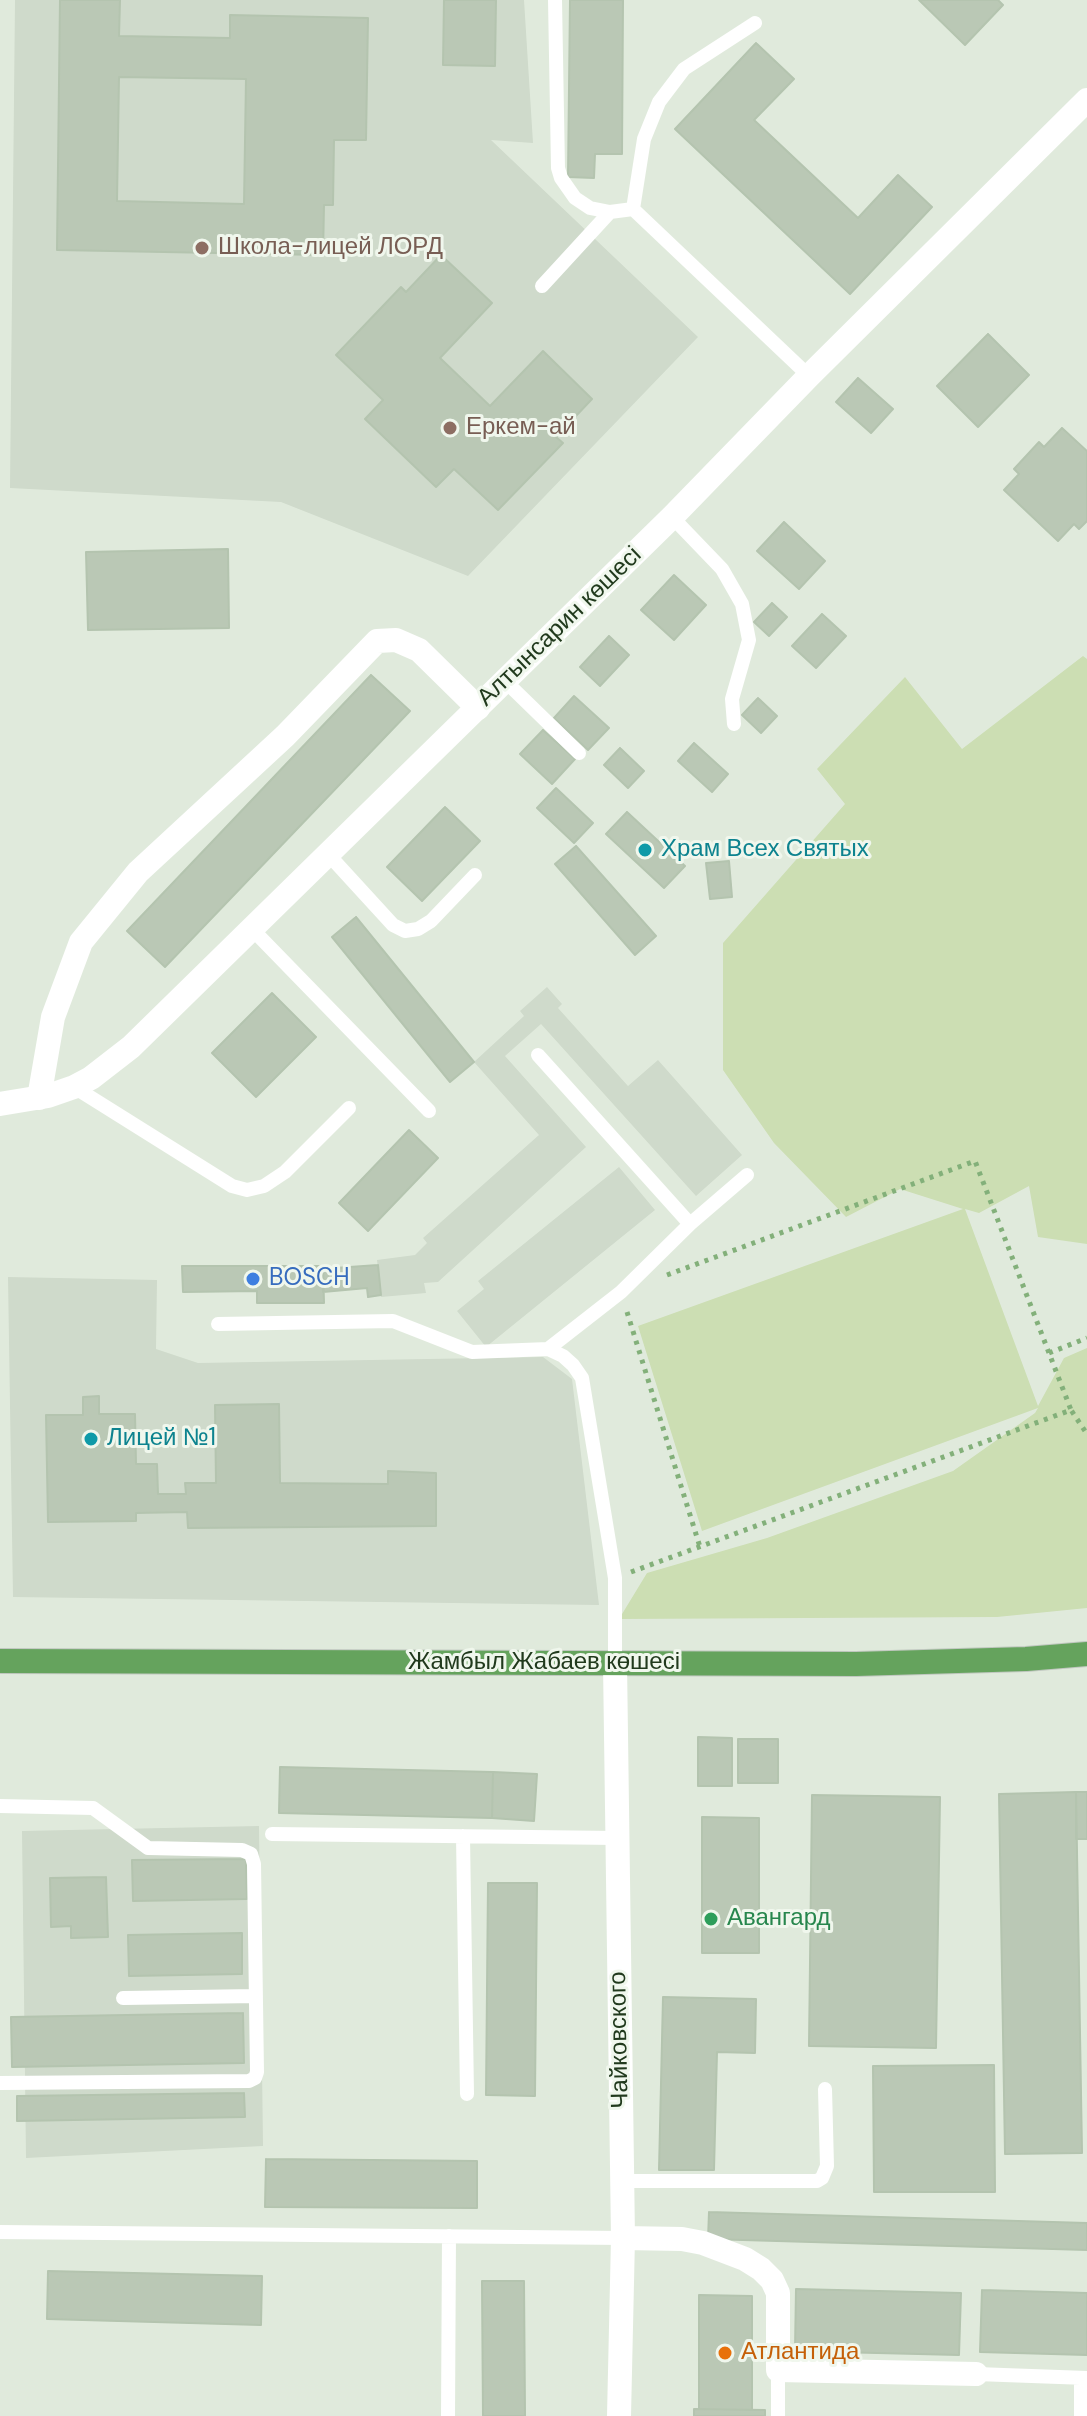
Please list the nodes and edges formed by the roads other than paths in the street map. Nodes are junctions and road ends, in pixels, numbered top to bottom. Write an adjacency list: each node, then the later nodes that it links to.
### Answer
1 (555, 0): 5 (lane)
2 (755, 23): 4 (lane)
3 (1087, 100): 7 (street, Алтынсарин көшесі)
4 (633, 209): 5 (lane); 7 (lane)
5 (610, 212): 6 (lane)
6 (542, 286)
7 (809, 376): 8 (street, Алтынсарин көшесі)
8 (672, 517): 9 (street, Алтынсарин көшесі); 11 (lane)
9 (505, 681): 10 (street, Алтынсарин көшесі); 12 (lane)
10 (478, 708): 13 (street, Алтынсарин көшесі); 18 (street)
11 (734, 724)
12 (579, 753)
13 (328, 854): 14 (lane); 15 (street, Алтынсарин көшесі)
14 (475, 875)
15 (253, 930): 17 (street, Алтынсарин көшесі); 21 (lane)
16 (538, 1055): 23 (lane)
17 (74, 1087): 18 (street, Алтынсарин көшесі); 20 (lane)
18 (39, 1098): 19 (street, Алтынсарин көшесі)
19 (0, 1104)
20 (349, 1108)
21 (429, 1111)
22 (747, 1175): 23 (lane)
23 (690, 1224): 25 (lane)
24 (218, 1324): 25 (lane)
25 (548, 1349): 28 (lane)
26 (1087, 1654): 28 (main road, Жамбыл Жабаев көшесі)
27 (0, 1661): 28 (main road, Жамбыл Жабаев көшесі)
28 (615, 1663): 32 (street, Чайковского)
29 (0, 1806): 33 (lane)
30 (272, 1834): 31 (lane)
31 (463, 1836): 32 (lane); 37 (lane)
32 (617, 1838): 38 (street, Чайковского)
33 (256, 1996): 34 (lane); 35 (lane)
34 (123, 1998)
35 (0, 2083)
36 (825, 2089): 38 (lane)
37 (467, 2094)
38 (622, 2181): 41 (street, Чайковского)
39 (0, 2232): 40 (lane)
40 (449, 2236): 41 (lane); 45 (lane)
41 (623, 2238): 42 (street); 46 (street, Чайковского)
42 (778, 2370): 43 (street); 47 (lane)
43 (976, 2374): 44 (lane)
44 (1084, 2378): 48 (lane)
45 (448, 2416)
46 (619, 2416)
47 (778, 2416)
48 (1081, 2416)

